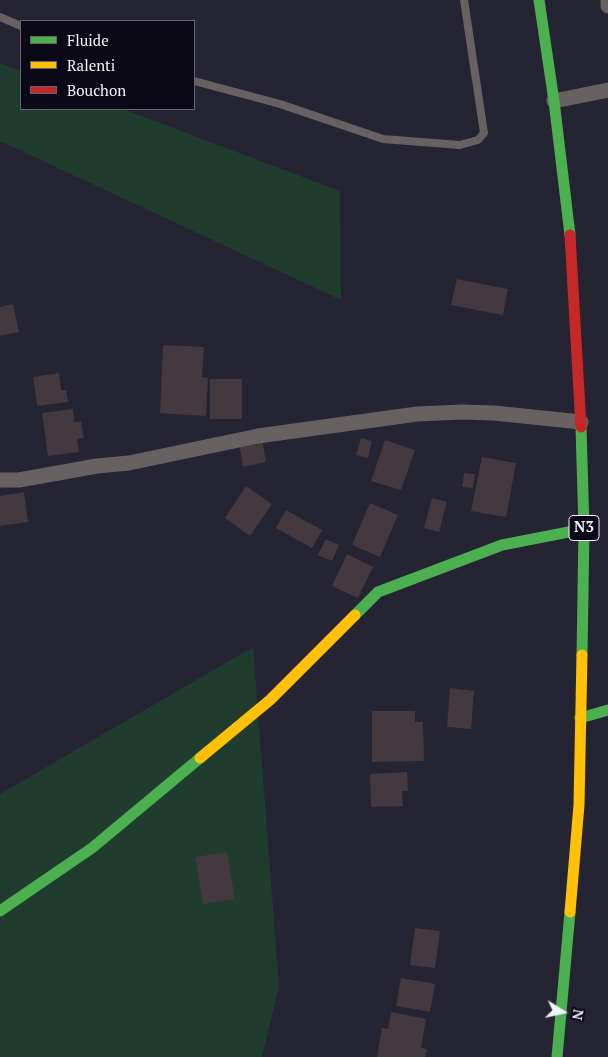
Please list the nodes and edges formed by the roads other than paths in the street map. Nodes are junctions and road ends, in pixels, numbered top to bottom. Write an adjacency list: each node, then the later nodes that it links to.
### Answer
1 (464, 0): 7 (lane)
2 (538, 0): 9 (main road, N3)
3 (608, 0): 4 (street)
4 (608, 6)
5 (0, 18): 6 (lane)
6 (20, 26)
7 (195, 81)
8 (608, 90): 9 (street)
9 (554, 101): 10 (main road, N3)
10 (581, 422): 11 (street); 12 (main road, N3)
11 (0, 480)
12 (584, 529): 14 (main road, N3); 15 (main road)
13 (608, 710): 14 (main road)
14 (580, 718): 16 (main road, N3)
15 (0, 911)
16 (556, 1057)

